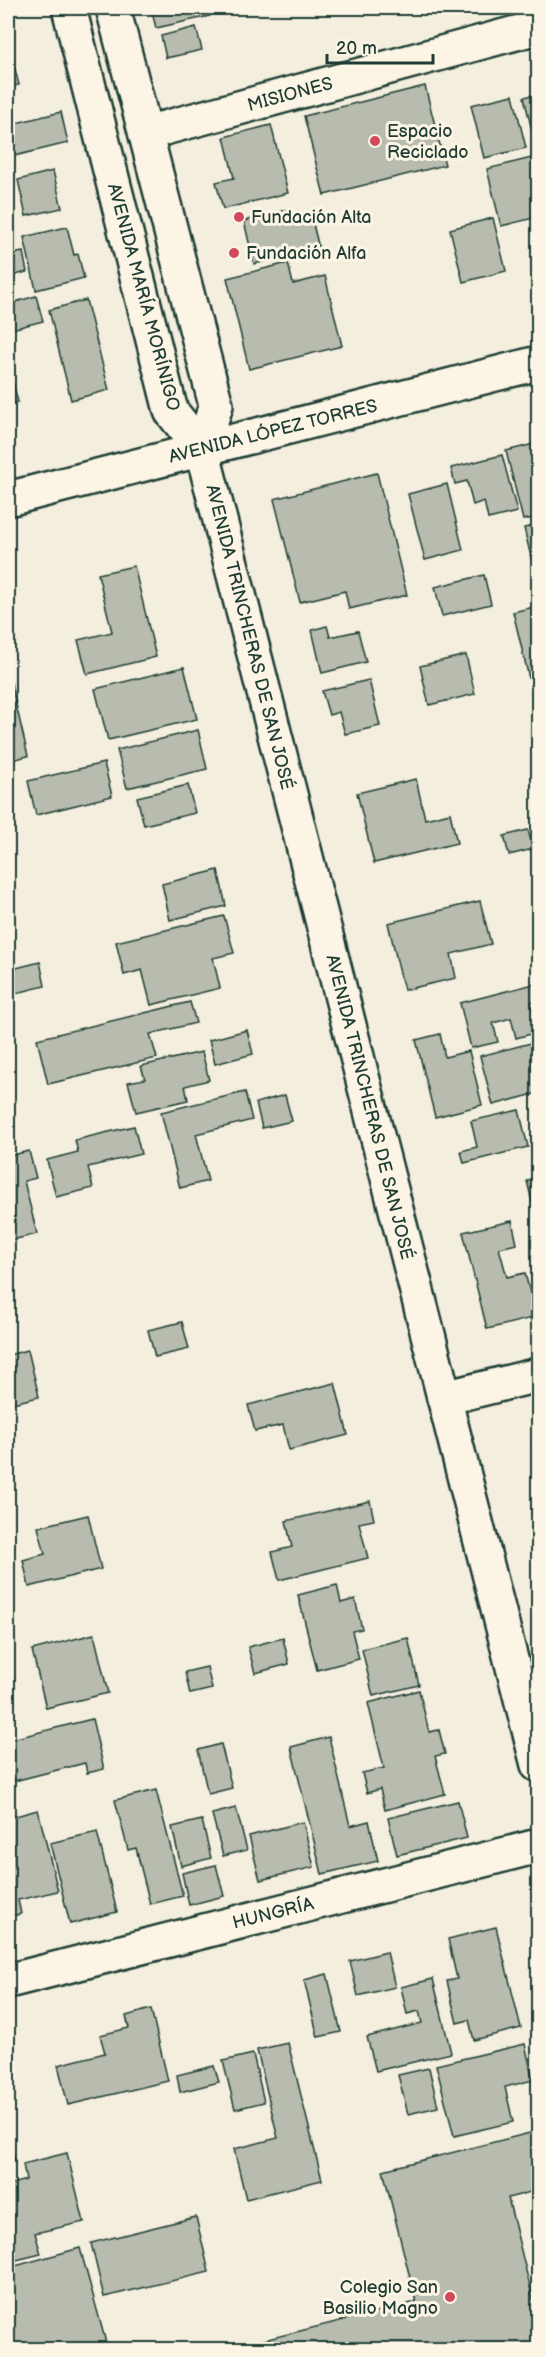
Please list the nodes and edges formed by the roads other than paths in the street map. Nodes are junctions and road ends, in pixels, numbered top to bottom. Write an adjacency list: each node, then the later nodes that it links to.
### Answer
1 (69, 8): 6 (main road, AVENIDA MARÍA MORÍNIGO)
2 (113, 8): 4 (main road)
3 (538, 27): 4 (main road, MISIONES)
4 (146, 133): 6 (main road)
5 (538, 363): 6 (main road, AVENIDA LÓPEZ TORRES)
6 (202, 450): 7 (main road, AVENIDA LÓPEZ TORRES); 9 (main road, AVENIDA TRINCHERAS DE SAN JOSÉ)
7 (8, 499)
8 (538, 1374): 9 (main road)
9 (444, 1398): 10 (main road, AVENIDA TRINCHERAS DE SAN JOSÉ)
10 (538, 1765)
11 (538, 1846): 12 (main road, HUNGRÍA)
12 (8, 1981)

